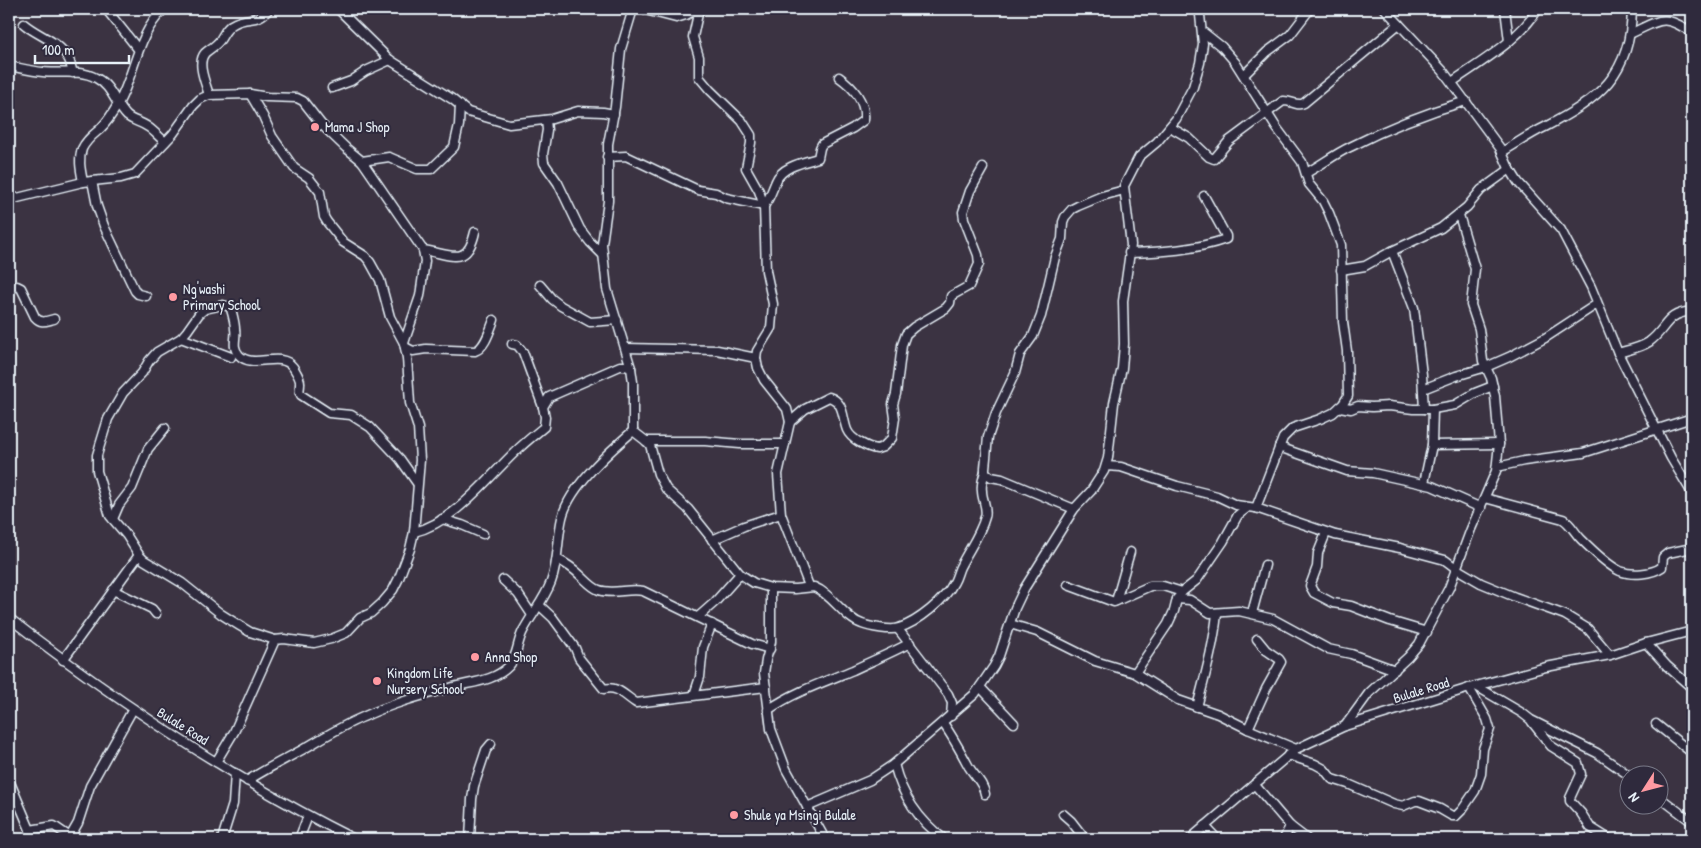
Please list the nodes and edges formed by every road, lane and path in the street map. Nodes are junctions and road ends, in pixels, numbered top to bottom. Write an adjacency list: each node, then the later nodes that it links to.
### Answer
1 (106, 9): 20 (street)
2 (164, 9): 20 (street)
3 (269, 9): 29 (street)
4 (338, 9): 21 (street)
5 (633, 9): 34 (street)
6 (640, 9): 7 (street)
7 (698, 9): 49 (street)
8 (1201, 9): 16 (street)
9 (1310, 9): 24 (street)
10 (1385, 9): 15 (street)
11 (1505, 9): 19 (street)
12 (1538, 9): 19 (street)
13 (1632, 9): 18 (street)
14 (24, 24): 23 (street)
15 (1398, 24): 26 (street); 33 (street)
16 (1203, 32): 24 (street); 36 (street)
17 (1692, 33): 18 (street)
18 (1630, 34): 38 (street)
19 (1509, 41): 26 (street)
20 (138, 49): 31 (street)
21 (390, 60): 27 (street); 32 (street)
22 (9, 66): 23 (street)
23 (73, 73): 31 (street)
24 (1244, 75): 33 (street)
25 (839, 77): 49 (street)
26 (1452, 82): 30 (street)
27 (332, 88)
28 (250, 94): 29 (street); 40 (street); 67 (street)
29 (209, 95): 37 (street)
30 (1466, 101): 38 (street); 43 (street)
31 (118, 105): 37 (street); 45 (street)
32 (460, 105): 35 (street); 40 (street)
33 (1268, 112): 36 (street); 43 (street)
34 (614, 114): 35 (street); 39 (street)
35 (546, 120): 55 (street)
36 (1170, 127): 46 (street)
37 (165, 142): 44 (street)
38 (1502, 152): 42 (street)
39 (607, 157): 49 (street); 55 (street)
40 (362, 161): 52 (street)
41 (983, 168): 83 (street)
42 (1510, 169): 50 (street); 60 (street)
43 (1306, 173): 56 (street)
44 (92, 181): 45 (street); 59 (street)
45 (83, 182): 48 (street)
46 (1124, 190): 54 (street); 94 (street)
47 (1204, 196): 54 (street)
48 (9, 200)
49 (764, 206): 73 (street)
50 (1459, 214): 53 (street); 75 (street)
51 (475, 232): 52 (street)
52 (423, 250): 67 (street)
53 (1392, 252): 56 (street); 77 (street)
54 (1129, 253): 92 (street)
55 (602, 254): 64 (street)
56 (1341, 270): 79 (street)
57 (540, 285): 64 (street)
58 (9, 289): 62 (street)
59 (146, 296)
60 (1597, 304): 70 (street); 75 (street)
61 (1692, 311): 70 (street)
62 (54, 319)
63 (494, 320): 69 (street)
64 (617, 320): 68 (street)
65 (181, 338): 72 (street); 95 (street); 103 (street)
66 (512, 344): 78 (street)
67 (404, 345): 69 (street); 71 (street)
68 (626, 348): 73 (street); 74 (street)
69 (413, 351): 71 (street)
70 (1618, 353): 85 (street)
71 (406, 356): 95 (street)
72 (231, 358)
73 (756, 358): 83 (street)
74 (631, 368): 78 (street); 86 (street)
75 (1486, 368): 76 (street); 77 (street)
76 (1493, 386): 80 (street); 89 (street)
77 (1423, 389): 81 (street)
78 (543, 407): 104 (street)
79 (1340, 407): 81 (street); 91 (street)
80 (1433, 408): 81 (street); 90 (street)
81 (1424, 409)
82 (1692, 418): 85 (street)
83 (790, 422): 88 (street)
84 (165, 428): 103 (street)
85 (1657, 430): 93 (street); 97 (street)
86 (633, 431): 87 (street); 112 (street)
87 (646, 441): 88 (street); 108 (street)
88 (785, 444): 102 (street)
89 (1499, 444): 90 (street); 93 (street)
90 (1432, 445): 96 (street)
91 (1279, 447): 96 (street); 99 (street)
92 (1106, 466): 99 (street); 101 (street)
93 (1497, 467): 98 (street)
94 (985, 472): 101 (street); 133 (street)
95 (417, 483): 105 (street)
96 (1424, 483): 100 (street)
97 (1692, 493)
98 (1485, 498): 100 (street); 109 (street)
99 (1252, 508): 106 (street); 121 (street)
100 (1480, 508): 114 (street)
101 (1074, 509): 132 (street)
102 (781, 514): 108 (street); 118 (street)
103 (113, 519): 111 (street)
104 (442, 519): 105 (street); 107 (street)
105 (414, 532): 137 (street)
106 (1326, 533): 114 (street); 135 (street)
107 (483, 534)
108 (712, 540): 115 (street)
109 (1692, 548)
110 (1130, 552): 123 (street)
111 (139, 556): 120 (street); 137 (street)
112 (557, 559): 124 (street); 129 (street)
113 (1266, 565): 126 (street)
114 (1456, 569): 135 (street); 141 (street)
115 (740, 574): 119 (street); 129 (street)
116 (503, 580): 128 (street)
117 (1068, 585): 123 (street)
118 (809, 586): 119 (street); 133 (street)
119 (771, 588): 140 (street)
120 (113, 590): 127 (street); 142 (street)
121 (1182, 592): 122 (street); 123 (street)
122 (1177, 600): 125 (street); 144 (street)
123 (1116, 601)
124 (539, 605): 128 (street); 149 (street)
125 (1217, 613): 126 (street); 150 (street)
126 (1252, 613): 143 (street)
127 (156, 614)
128 (532, 615): 169 (street)
129 (698, 617): 131 (street)
130 (9, 618): 142 (street, Bulale Road)
131 (712, 624): 140 (street); 149 (street)
132 (1010, 624): 144 (street); 147 (street)
133 (898, 629): 138 (street)
134 (1692, 631): 139 (street, Bulale Road)
135 (1427, 632): 143 (street)
136 (1257, 639): 159 (street)
137 (275, 640): 164 (street)
138 (910, 643): 152 (street); 153 (street)
139 (1646, 643): 141 (street, Bulale Road); 148 (street)
140 (770, 649): 145 (street)
141 (1610, 655): 146 (street, Bulale Road)
142 (63, 660): 151 (street, Bulale Road)
143 (1395, 670): 158 (street)
144 (1136, 673): 150 (street)
145 (766, 687): 149 (street); 152 (street)
146 (1472, 687): 154 (street); 158 (street, Bulale Road); 163 (street)
147 (980, 688): 153 (street); 156 (street)
148 (1692, 688)
149 (694, 695)
150 (1197, 707): 159 (street)
151 (132, 709): 164 (street, Bulale Road); 181 (street)
152 (768, 710): 173 (street)
153 (951, 716): 155 (street)
154 (1531, 720): 166 (street); 180 (street)
155 (944, 722): 165 (street); 171 (street)
156 (1014, 723)
157 (1656, 724): 162 (street)
158 (1345, 726): 161 (street, Bulale Road)
159 (1248, 729): 161 (street)
160 (491, 744): 188 (street)
161 (1296, 749): 163 (street, Bulale Road)
162 (1692, 753)
163 (1288, 755): 170 (street, Bulale Road)
164 (216, 762): 167 (street, Bulale Road)
165 (894, 764): 173 (street); 190 (street)
166 (1618, 768)
167 (234, 773): 169 (street, Bulale Road); 185 (street)
168 (9, 780): 179 (street)
169 (247, 780): 175 (street, Bulale Road)
170 (1255, 785): 177 (street, Bulale Road); 178 (street)
171 (985, 794)
172 (1668, 804): 176 (street)
173 (806, 806): 189 (street)
174 (1063, 814): 191 (street)
175 (308, 816): 186 (street); 187 (street, Bulale Road)
176 (1692, 822)
177 (1205, 826): 192 (street, Bulale Road); 193 (street)
178 (1290, 826): 194 (street); 195 (street)
179 (30, 830): 181 (street); 182 (street)
180 (1607, 837): 196 (street)
181 (71, 838)
182 (34, 839)
183 (182, 839): 184 (street)
184 (195, 839)
185 (222, 839)
186 (299, 839)
187 (354, 839)
188 (470, 839)
189 (825, 839)
190 (944, 839)
191 (1085, 839)
192 (1190, 839)
193 (1217, 839)
194 (1284, 839)
195 (1307, 839)
196 (1591, 839)

